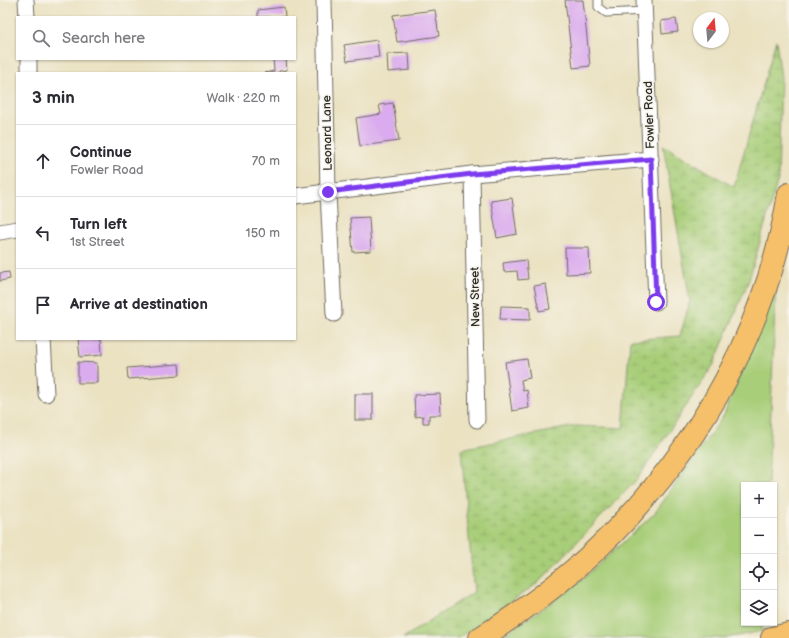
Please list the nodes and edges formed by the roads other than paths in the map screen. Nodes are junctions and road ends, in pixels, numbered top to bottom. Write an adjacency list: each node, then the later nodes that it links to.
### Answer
1 (26, 0): 5 (street)
2 (324, 0): 10 (street, Leonard Lane)
3 (598, 0): 4 (lane)
4 (644, 6): 8 (street, Fowler Road)
5 (27, 16)
6 (29, 60): 7 (street)
7 (29, 72)
8 (651, 159): 9 (street); 15 (street, Fowler Road)
9 (472, 174): 10 (street); 19 (street, New Street)
10 (328, 192): 12 (street); 16 (street, Leonard Lane)
11 (789, 194): 21 (highway)
12 (296, 196)
13 (16, 229): 14 (street)
14 (0, 232)
15 (656, 302)
16 (334, 314)
17 (42, 340): 18 (street)
18 (46, 394)
19 (477, 420)
20 (789, 634): 22 (highway)
21 (480, 638)
22 (772, 638)

